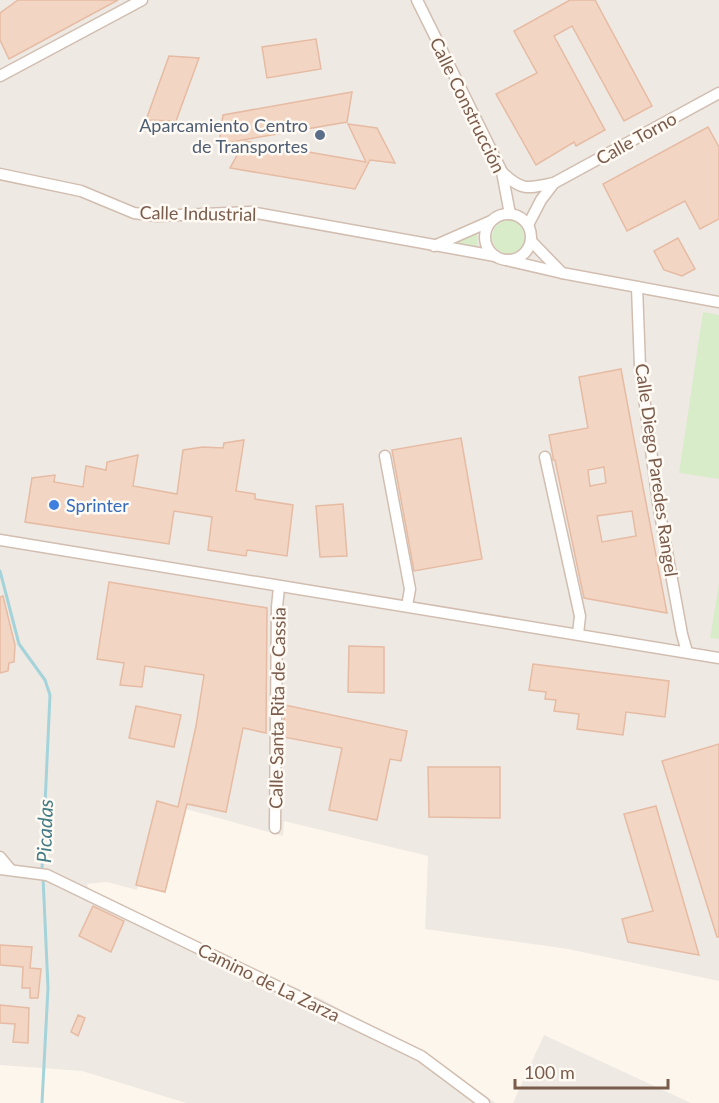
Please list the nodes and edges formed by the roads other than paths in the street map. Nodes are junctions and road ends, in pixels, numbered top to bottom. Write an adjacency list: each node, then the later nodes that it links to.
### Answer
1 (142, 0): 3 (street)
2 (417, 0): 5 (street, Calle Construcción)
3 (0, 76)
4 (719, 93): 7 (street, Calle Torno)
5 (502, 172): 7 (street, Calle Torno); 8 (street, Calle Construcción)
6 (0, 174): 12 (street, Calle Industrial)
7 (554, 183): 10 (street, Calle Torno)
8 (510, 214): 9 (street); 10 (street)
9 (491, 221): 12 (street); 13 (street)
10 (528, 225): 11 (street)
11 (531, 241): 13 (street); 14 (street)
12 (434, 246): 13 (street, Calle Industrial)
13 (501, 258): 14 (street, Calle Industrial)
14 (562, 273): 15 (street, Calle Industrial)
15 (637, 287): 16 (street, Calle Industrial); 23 (street, Calle Diego Paredes Rangel)
16 (719, 302)
17 (385, 456): 21 (street)
18 (545, 457): 22 (street)
19 (0, 540): 20 (street)
20 (279, 587): 21 (street); 25 (street, Calle Santa Rita de Cassia)
21 (407, 606): 22 (street)
22 (578, 634): 23 (street)
23 (687, 652): 24 (street)
24 (719, 657)
25 (275, 828)
26 (0, 857): 27 (street)
27 (5, 869): 28 (street, Camino de La Zarza)
28 (484, 1103)

